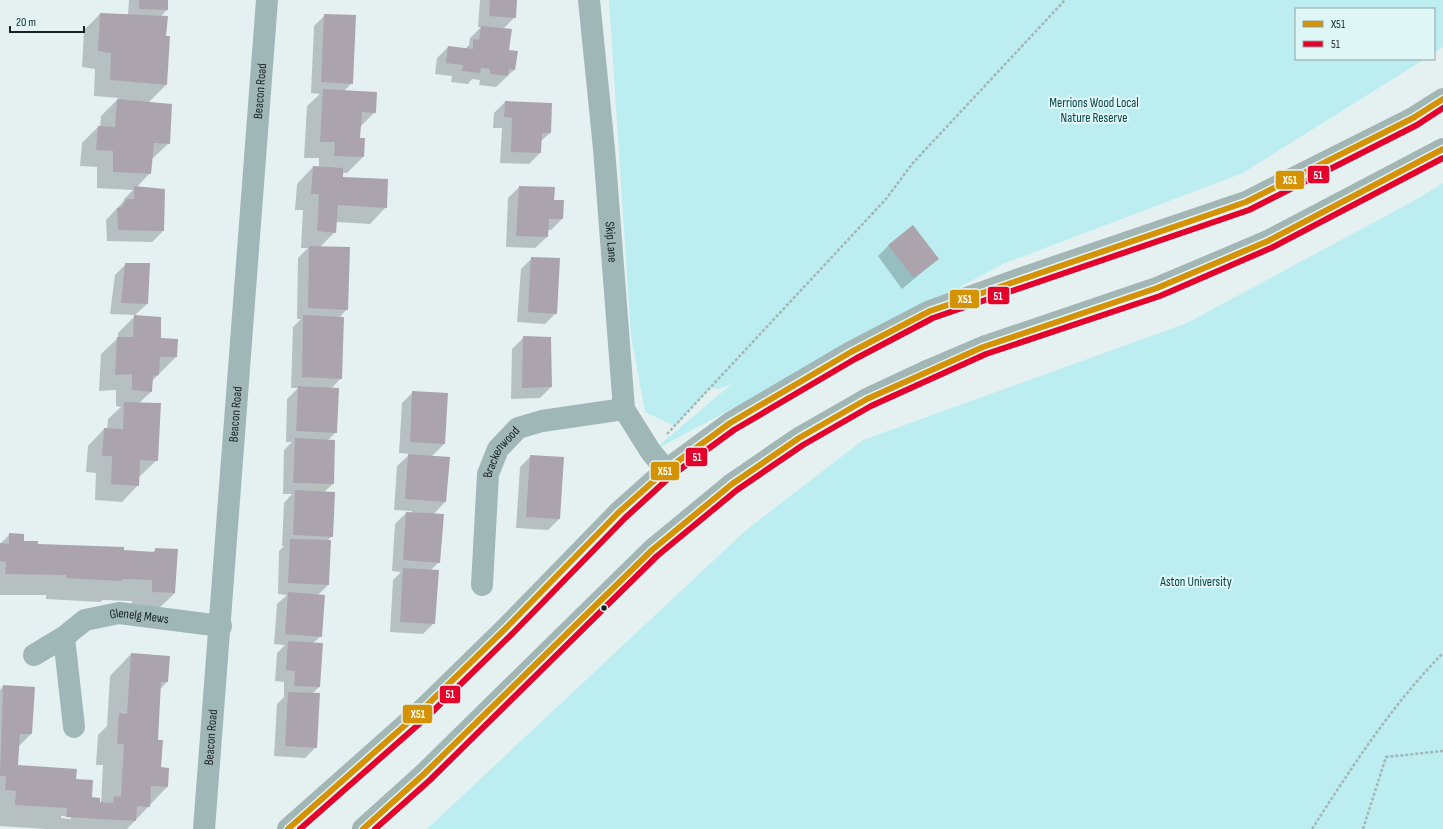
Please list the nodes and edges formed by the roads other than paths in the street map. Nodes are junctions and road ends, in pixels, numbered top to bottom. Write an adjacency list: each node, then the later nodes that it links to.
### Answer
1 (267, 0): 8 (street, Beacon Road)
2 (589, 0): 5 (street, Skip Lane)
3 (1443, 99): 6 (highway)
4 (1443, 149): 12 (highway)
5 (624, 409): 6 (street, Skip Lane); 7 (street, Brackenwood)
6 (666, 470): 14 (highway)
7 (482, 585)
8 (221, 626): 9 (street, Glenelg Mews); 13 (street, Beacon Road)
9 (64, 637): 10 (street, Glenelg Mews); 11 (street)
10 (34, 655)
11 (73, 727)
12 (372, 826)
13 (204, 829)
14 (288, 829)

